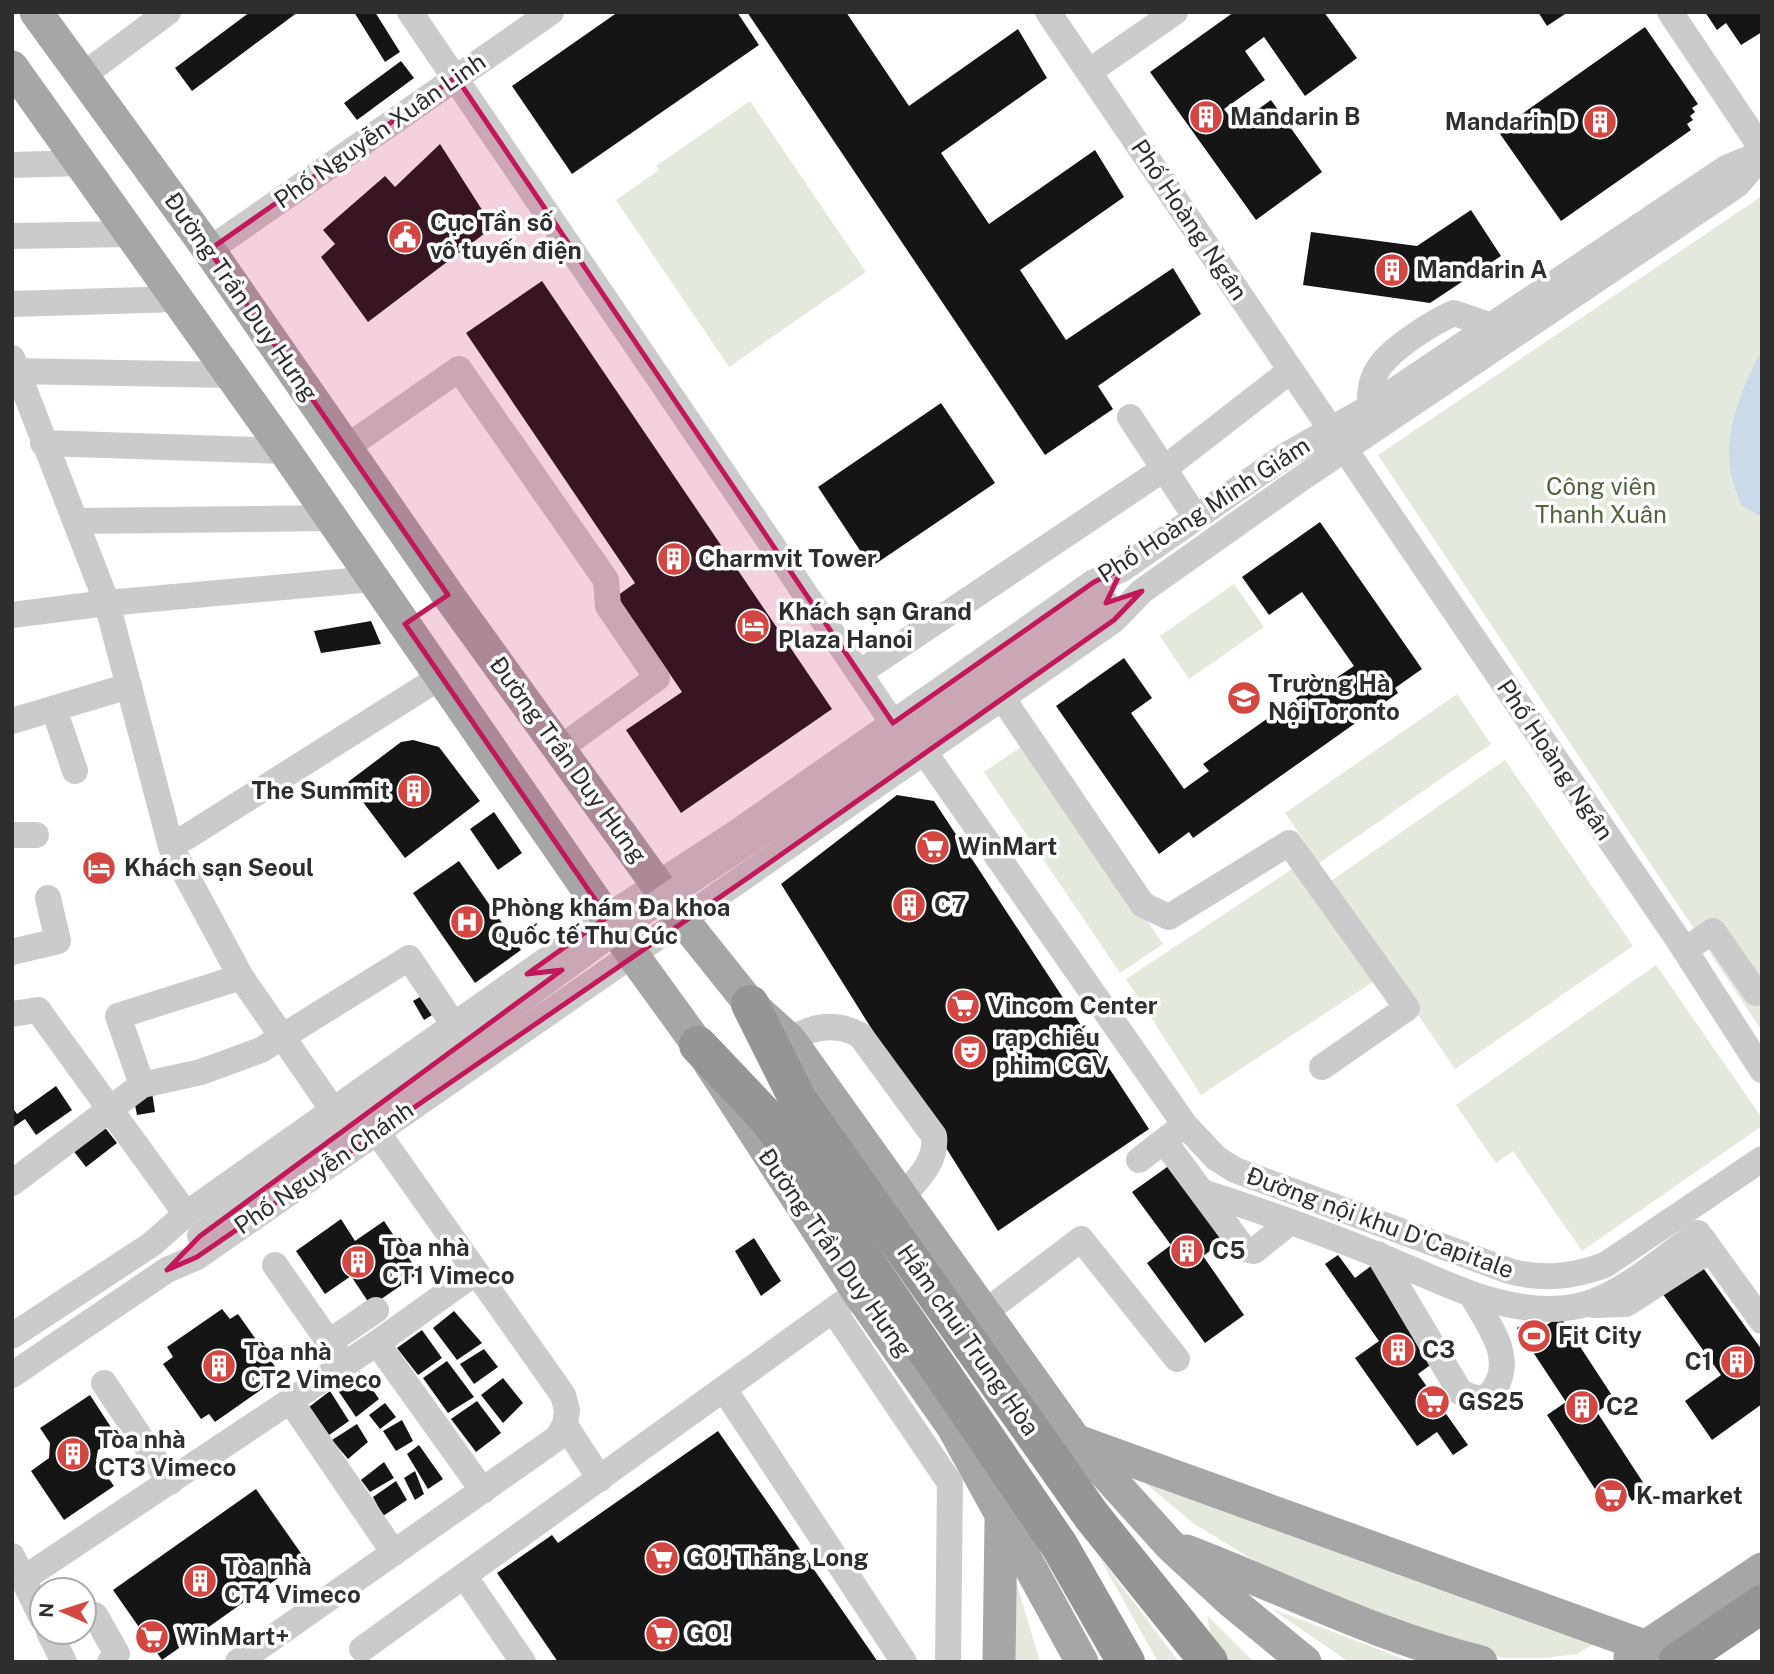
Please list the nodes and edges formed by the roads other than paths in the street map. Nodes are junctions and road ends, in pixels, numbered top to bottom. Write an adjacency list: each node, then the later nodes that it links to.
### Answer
1 (36, 12): 10 (main road, Đường Trần Duy Hưng)
2 (168, 12): 8 (street)
3 (410, 12): 11 (street)
4 (551, 12): 11 (street, Phố Nguyễn Xuân Linh)
5 (1048, 12): 9 (street, Phố Hoàng Ngân)
6 (1175, 12): 9 (street)
7 (1670, 12): 13 (street)
8 (135, 22): 10 (street)
9 (1090, 71): 27 (street, Phố Hoàng Ngân)
10 (82, 76): 18 (main road, Đường Trần Duy Hưng)
11 (456, 77): 18 (street, Phố Nguyễn Xuân Linh); 44 (street)
12 (17, 79): 14 (main road, Đường Trần Duy Hưng)
13 (1762, 153): 21 (street, Phố Hoàng Minh Giám); 31 (street, Phố Hoàng Minh Giám)
14 (82, 163): 15 (street); 16 (main road, Đường Trần Duy Hưng)
15 (12, 165)
16 (131, 234): 17 (street); 19 (main road, Đường Trần Duy Hưng)
17 (12, 236)
18 (209, 250): 29 (main road, Đường Trần Duy Hưng)
19 (178, 299): 20 (street); 23 (main road, Đường Trần Duy Hưng)
20 (12, 304)
21 (1492, 326): 25 (street, Phố Hoàng Minh Giám); 25 (street)
22 (14, 367): 23 (street); 28 (street)
23 (232, 375): 30 (main road, Đường Trần Duy Hưng)
24 (1281, 378): 32 (street)
25 (1370, 407): 27 (street, Phố Hoàng Minh Giám)
26 (1130, 417): 32 (street)
27 (1330, 428): 33 (street, Phố Hoàng Minh Giám)
28 (43, 443): 30 (street); 35 (street)
29 (347, 447): 39 (main road, Đường Trần Duy Hưng); 51 (street)
30 (285, 450): 34 (main road, Đường Trần Duy Hưng)
31 (1346, 451): 38 (street, Phố Hoàng Minh Giám); 61 (street, Phố Hoàng Ngân)
32 (1165, 468): 33 (street); 44 (street)
33 (1195, 516): 36 (street, Phố Hoàng Minh Giám)
34 (331, 518): 35 (street); 37 (main road, Đường Trần Duy Hưng)
35 (76, 521): 40 (street)
36 (1122, 569): 41 (street); 50 (street, Phố Hoàng Minh Giám)
37 (373, 579): 40 (street); 43 (main road, Đường Trần Duy Hưng)
38 (1142, 591): 41 (street); 47 (street, Phố Hoàng Minh Giám)
39 (448, 595): 43 (main road); 51 (main road, Đường Trần Duy Hưng)
40 (107, 603): 42 (street); 46 (street)
41 (1106, 603): 88 (street, bridge)
42 (12, 615)
43 (405, 624): 45 (main road, Đường Trần Duy Hưng)
44 (859, 673): 50 (street)
45 (442, 676): 55 (street); 59 (main road, Đường Trần Duy Hưng)
46 (129, 686): 48 (street); 65 (street)
47 (1003, 699): 52 (street, Phố Hoàng Minh Giám); 74 (street)
48 (54, 709): 49 (street); 53 (street)
49 (12, 721)
50 (893, 723): 54 (street, Phố Hoàng Minh Giám)
51 (559, 749): 57 (main road, Đường Trần Duy Hưng)
52 (925, 753): 56 (street, Phố Hoàng Minh Giám); 79 (street, Đường nội khu D'Capitale)
53 (75, 771)
54 (733, 835): 56 (street); 57 (street, Phố Hoàng Minh Giám)
55 (185, 838)
56 (752, 874): 60 (street, Phố Hoàng Minh Giám)
57 (657, 883): 59 (street, Phố Hoàng Minh Giám); 60 (main road, Đường Trần Duy Hưng)
58 (48, 898): 62 (street)
59 (607, 917): 63 (main road, Đường Trần Duy Hưng); 64 (street, Phố Nguyễn Chánh)
60 (682, 919): 63 (street, Phố Hoàng Minh Giám); 67 (main road, Đường Trần Duy Hưng)
61 (1685, 950): 66 (street); 75 (street, Phố Hoàng Ngân)
62 (12, 952)
63 (632, 954): 69 (street, Phố Nguyễn Chánh); 73 (main road, Đường Trần Duy Hưng)
64 (527, 974): 69 (street); 70 (street, Phố Nguyễn Chánh)
65 (241, 977): 71 (street); 76 (street)
66 (1756, 993)
67 (750, 1004): 72 (main road, Đường Trần Duy Hưng); 136 (highway, Hầm chui Trung Hòa)
68 (25, 1012): 77 (street)
69 (540, 1016): 80 (street, Phố Nguyễn Chánh)
70 (454, 1025): 71 (street); 78 (street, Phố Nguyễn Chánh)
71 (281, 1038): 76 (street); 78 (street)
72 (789, 1040): 86 (main road, Đường Trần Duy Hưng); 86 (street)
73 (698, 1045): 96 (main road, Đường Trần Duy Hưng); 135 (highway, Hầm chui Trung Hòa)
74 (1322, 1066)
75 (1762, 1070)
76 (142, 1085): 77 (street)
77 (112, 1109): 84 (street); 88 (street)
78 (333, 1110): 88 (street, Phố Nguyễn Chánh)
79 (1185, 1125): 81 (street); 89 (street, Đường nội khu D'Capitale)
80 (377, 1132): 92 (street, Phố Nguyễn Chánh); 93 (street)
81 (1164, 1141): 83 (street); 85 (street)
82 (1762, 1159): 89 (street, Đường nội khu D'Capitale)
83 (1139, 1160)
84 (12, 1184)
85 (1203, 1192): 87 (street); 87 (street)
86 (902, 1197): 97 (main road, Đường Trần Duy Hưng)
87 (1289, 1223): 90 (street)
88 (193, 1225): 92 (street); 99 (street)
89 (1697, 1232): 94 (street); 98 (street)
90 (1378, 1254): 94 (street); 94 (street)
91 (275, 1265): 100 (street)
92 (167, 1270): 104 (street, Phố Nguyễn Chánh)
93 (475, 1273): 101 (street); 108 (street)
94 (1471, 1294)
95 (376, 1310): 100 (street)
96 (852, 1310): 106 (street); 113 (main road, Đường Trần Duy Hưng); 131 (street)
97 (984, 1313): 102 (street); 109 (main road, Đường Trần Duy Hưng)
98 (1762, 1321)
99 (12, 1336)
100 (329, 1342): 103 (street)
101 (377, 1343): 103 (street); 112 (street)
102 (1177, 1359)
103 (345, 1365): 107 (street)
104 (12, 1375)
105 (104, 1383): 111 (street)
106 (724, 1389): 110 (street); 130 (street)
107 (290, 1402): 111 (street); 115 (street)
108 (565, 1425): 110 (street); 112 (street)
109 (1076, 1441): 114 (main road, Đường Trần Duy Hưng); 125 (main road)
110 (600, 1479): 119 (street)
111 (170, 1482): 116 (street)
112 (483, 1491): 115 (street)
113 (1001, 1516): 118 (main road, Đường Trần Duy Hưng); 132 (main road)
114 (1170, 1545): 137 (main road, Đường Trần Duy Hưng); 138 (main road)
115 (394, 1553): 128 (street)
116 (18, 1568): 120 (street)
117 (1762, 1569): 125 (main road)
118 (1030, 1572): 133 (main road); 134 (main road, Đường Trần Duy Hưng)
119 (465, 1577): 124 (street); 129 (street)
120 (28, 1589)
121 (1762, 1604): 125 (highway)
122 (98, 1621): 126 (street)
123 (56, 1646): 127 (street)
124 (362, 1649)
125 (1648, 1657)
126 (116, 1659)
127 (64, 1662)
128 (238, 1662)
129 (523, 1662)
130 (904, 1662)
131 (948, 1662)
132 (999, 1662)
133 (1055, 1662)
134 (1082, 1662)
135 (1126, 1662)
136 (1209, 1662)
137 (1305, 1662)
138 (1481, 1662)

